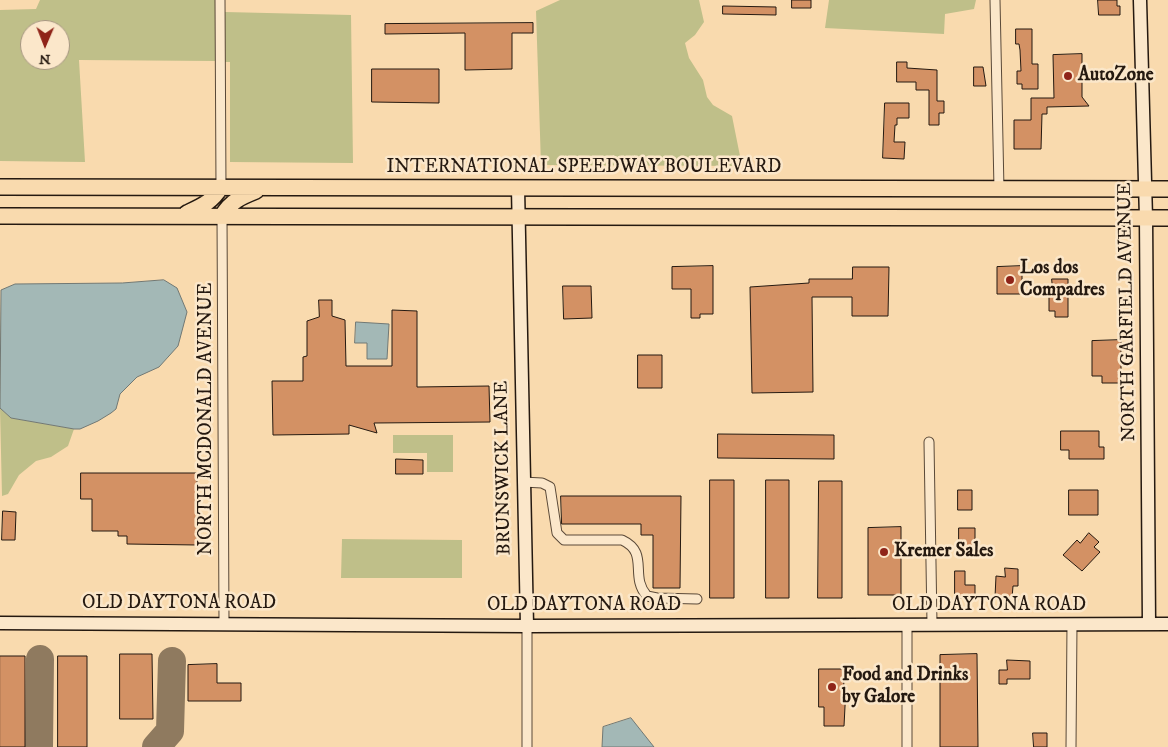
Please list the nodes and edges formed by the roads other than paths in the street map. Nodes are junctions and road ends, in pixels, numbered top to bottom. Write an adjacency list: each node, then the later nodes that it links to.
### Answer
1 (220, 0): 5 (street)
2 (995, 0): 8 (street)
3 (1140, 0): 9 (street, NORTH GARFIELD AVENUE)
4 (0, 187): 5 (main road, INTERNATIONAL SPEEDWAY BOULEVARD)
5 (221, 187): 6 (main road, INTERNATIONAL SPEEDWAY BOULEVARD); 12 (main road)
6 (265, 187): 7 (main road, INTERNATIONAL SPEEDWAY BOULEVARD); 13 (main road)
7 (518, 188): 8 (main road, INTERNATIONAL SPEEDWAY BOULEVARD); 14 (street, BRUNSWICK LANE)
8 (999, 189): 9 (main road, INTERNATIONAL SPEEDWAY BOULEVARD)
9 (1145, 189): 10 (main road, INTERNATIONAL SPEEDWAY BOULEVARD); 15 (street, NORTH GARFIELD AVENUE)
10 (1168, 189)
11 (0, 216): 12 (main road)
12 (178, 216): 13 (main road)
13 (222, 216): 14 (main road); 20 (street, NORTH MCDONALD AVENUE)
14 (518, 217): 15 (main road); 18 (street, BRUNSWICK LANE)
15 (1146, 218): 16 (main road); 25 (street, NORTH GARFIELD AVENUE)
16 (1168, 218)
17 (929, 442): 23 (street)
18 (523, 482): 19 (street); 27 (street, BRUNSWICK LANE)
19 (697, 599)
20 (224, 622): 21 (street, OLD DAYTONA ROAD); 27 (street, OLD DAYTONA ROAD)
21 (0, 623)
22 (907, 624): 23 (street, OLD DAYTONA ROAD); 27 (street, OLD DAYTONA ROAD); 29 (street)
23 (932, 624): 24 (street, OLD DAYTONA ROAD)
24 (1072, 624): 25 (street, OLD DAYTONA ROAD); 30 (street)
25 (1149, 624): 26 (street, OLD DAYTONA ROAD)
26 (1168, 624)
27 (527, 626): 28 (street, BRUNSWICK LANE)
28 (527, 747)
29 (907, 747)
30 (1071, 747)

